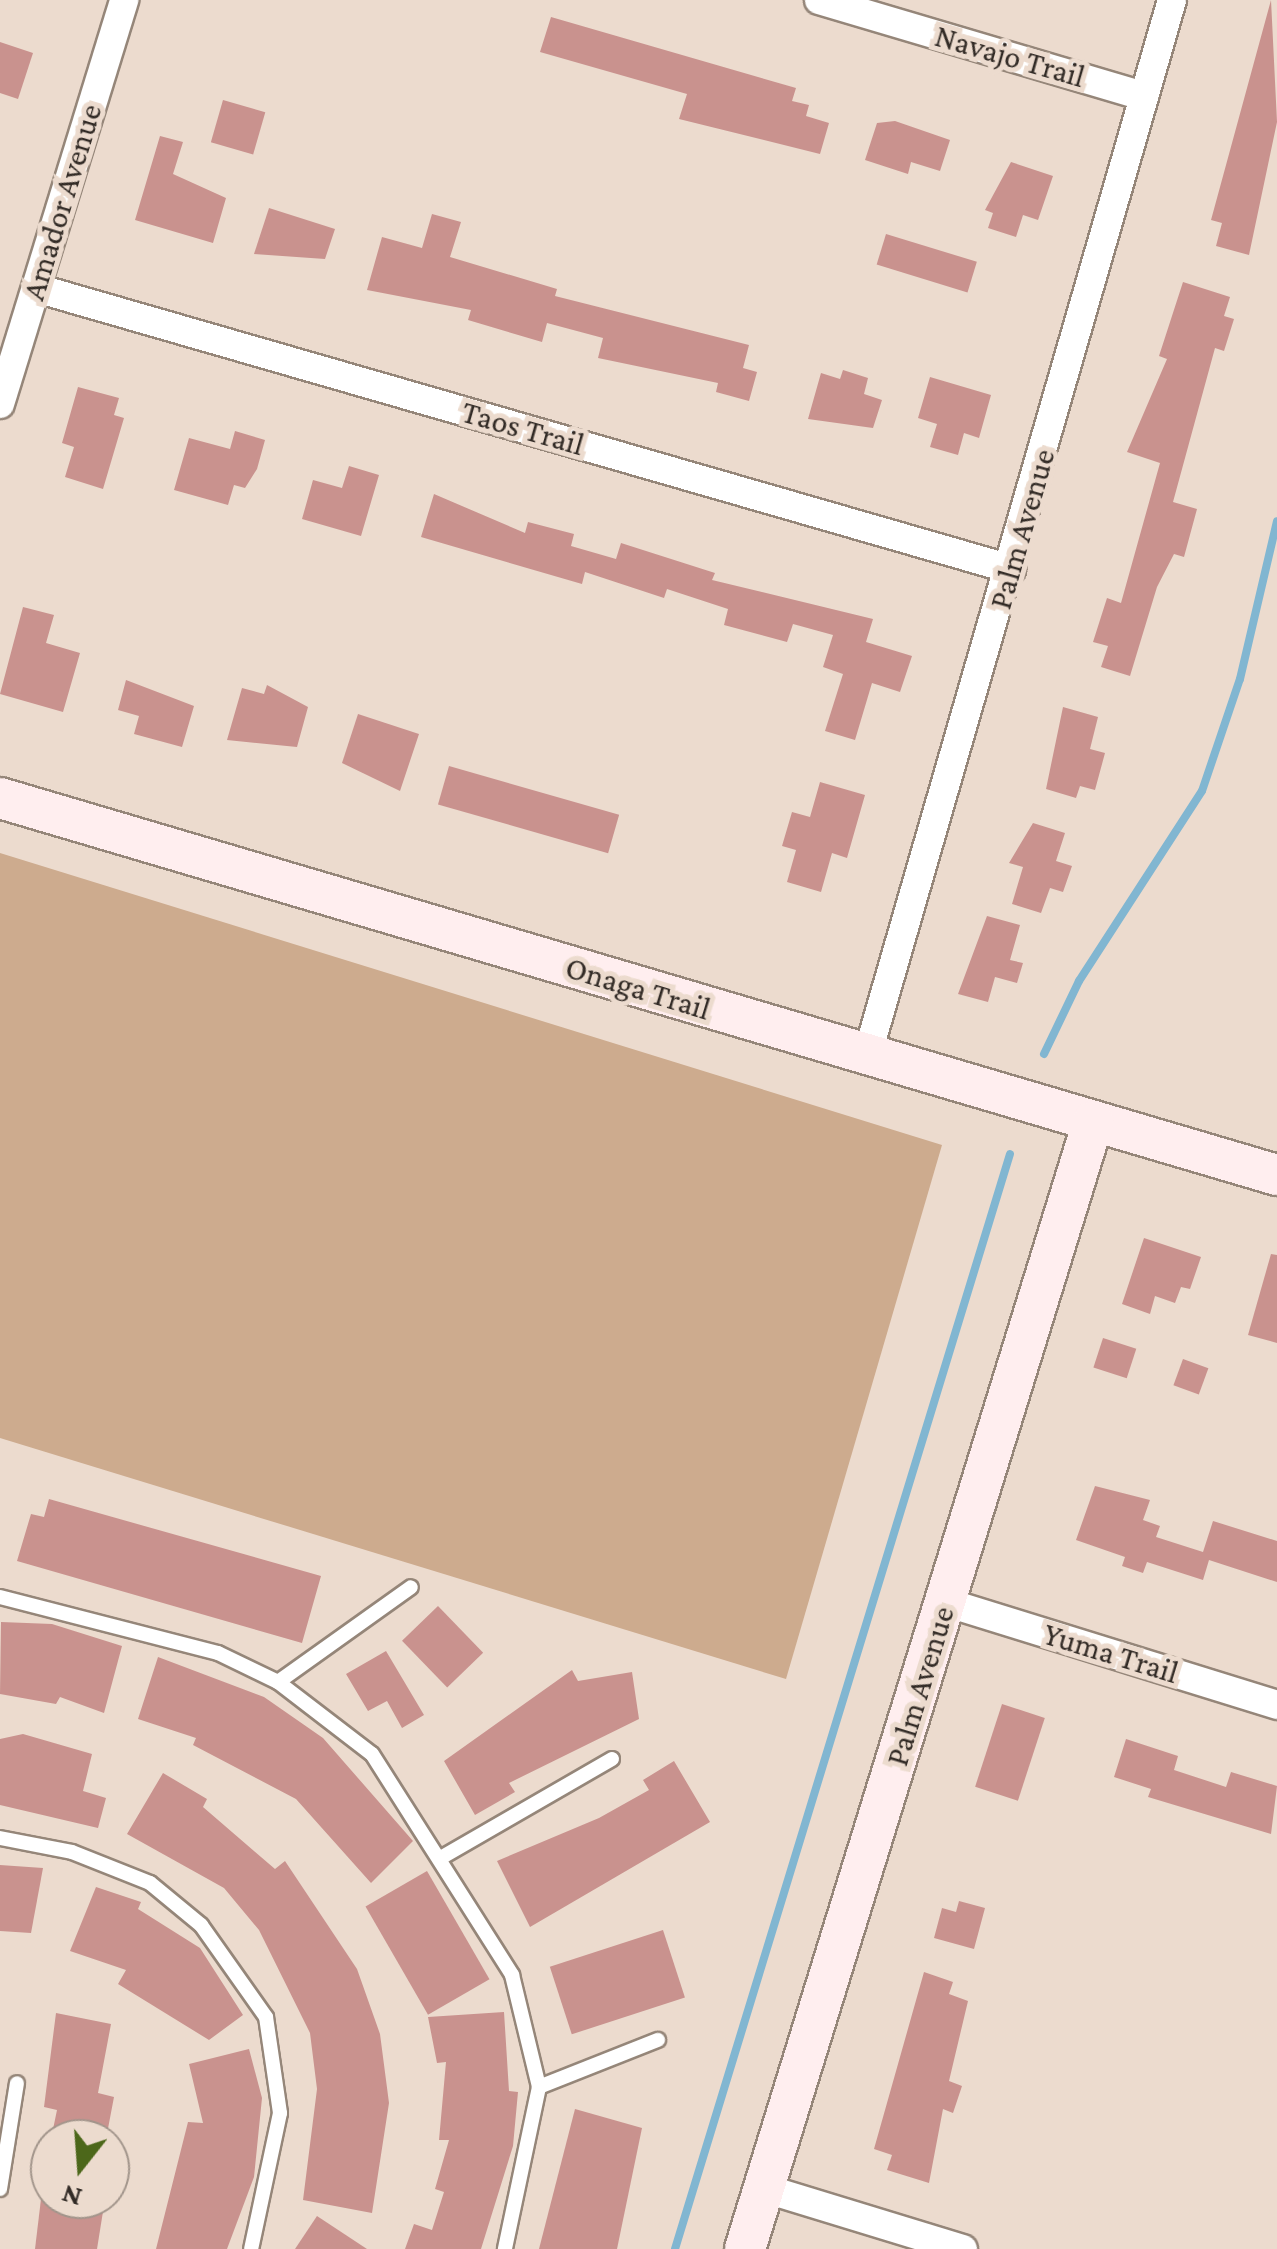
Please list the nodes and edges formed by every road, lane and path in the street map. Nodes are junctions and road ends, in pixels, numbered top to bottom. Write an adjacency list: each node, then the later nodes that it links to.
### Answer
1 (124, 0): 5 (street, Amador Avenue)
2 (818, 0): 4 (street, Navajo Trail)
3 (1172, 0): 4 (street, Palm Avenue)
4 (1144, 96): 7 (street, Palm Avenue)
5 (36, 288): 6 (street, Amador Avenue); 7 (street, Taos Trail)
6 (0, 404)
7 (1011, 569): 9 (street, Palm Avenue)
8 (0, 798): 9 (street, Onaga Trail)
9 (867, 1056): 10 (street, Onaga Trail)
10 (1093, 1122): 11 (street, Onaga Trail); 14 (street, Palm Avenue)
11 (1277, 1175)
12 (411, 1587): 15 (lane)
13 (0, 1596): 15 (lane)
14 (946, 1602): 16 (street, Yuma Trail); 23 (street, Palm Avenue)
15 (278, 1682): 19 (lane)
16 (1277, 1704)
17 (612, 1759): 19 (lane)
18 (0, 1838): 25 (lane)
19 (444, 1856): 22 (lane)
20 (658, 2040): 22 (lane)
21 (17, 2083): 24 (lane)
22 (539, 2087): 26 (lane)
23 (763, 2188): 27 (street, Palm Avenue); 28 (street)
24 (0, 2189)
25 (251, 2249)
26 (505, 2249)
27 (745, 2249)
28 (962, 2249)

